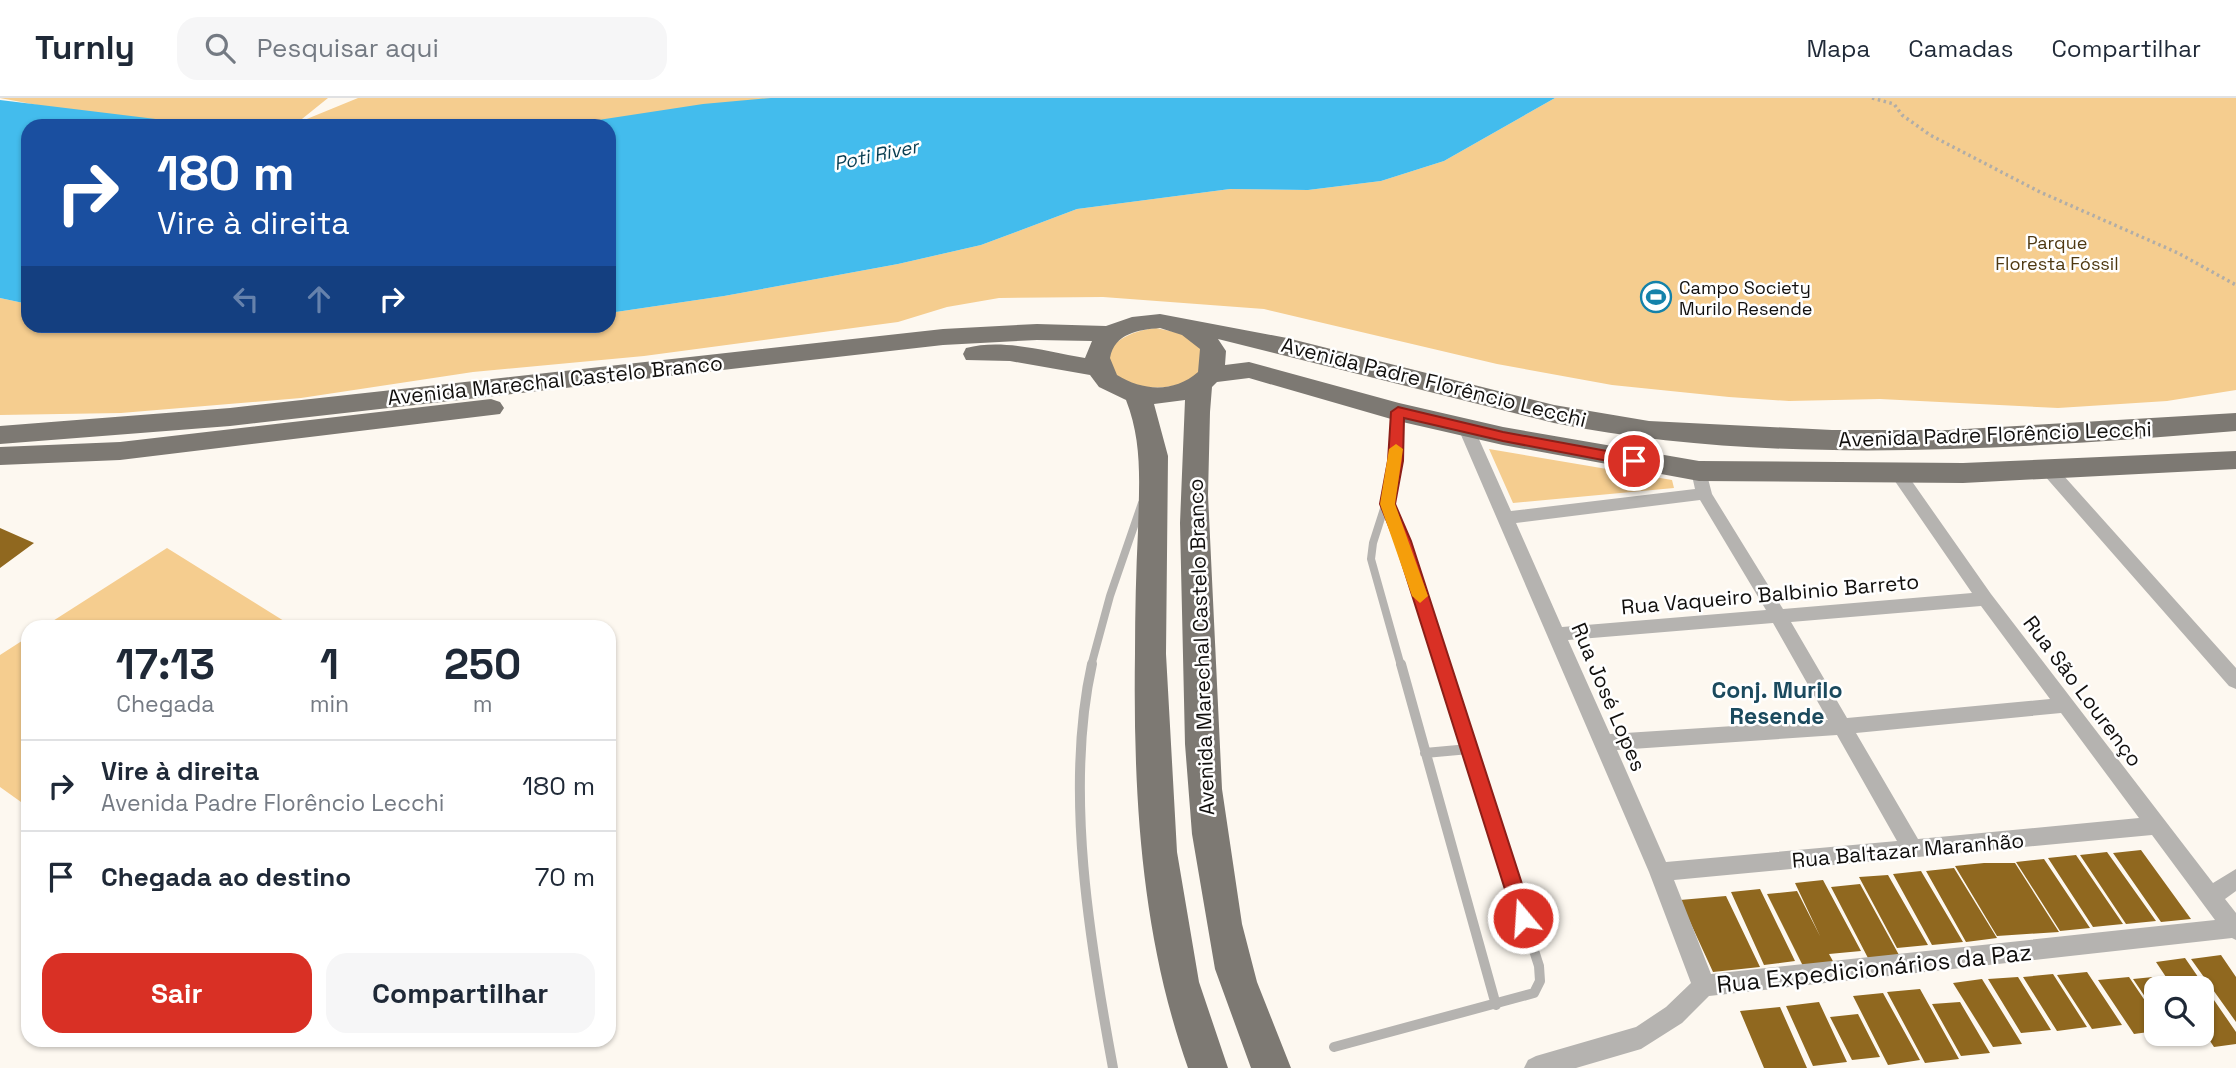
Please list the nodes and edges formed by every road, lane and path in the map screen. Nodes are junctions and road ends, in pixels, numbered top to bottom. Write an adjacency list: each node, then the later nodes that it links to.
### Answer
1 (1872, 98): 2 (path)
2 (2236, 285)
3 (1179, 324): 4 (main road); 7 (main road); 14 (main road, Avenida Padre Florêncio Lecchi)
4 (1110, 334): 5 (main road, Avenida Marechal Castelo Branco); 6 (main road)
5 (776, 364): 6 (main road, Avenida Marechal Castelo Branco); 9 (main road, Avenida Marechal Castelo Branco)
6 (1099, 369): 8 (main road)
7 (1205, 379): 8 (main road); 10 (main road, Avenida Padre Florêncio Lecchi); 44 (main road, Avenida Marechal Castelo Branco)
8 (1137, 394): 18 (main road, Avenida Marechal Castelo Branco)
9 (450, 403): 13 (main road, Avenida Marechal Castelo Branco); 15 (main road, Avenida Marechal Castelo Branco)
10 (1398, 412): 12 (main road, Avenida Padre Florêncio Lecchi); 22 (lane)
11 (2236, 422): 14 (main road, Avenida Padre Florêncio Lecchi)
12 (1466, 428): 21 (main road, Avenida Padre Florêncio Lecchi); 23 (street, Rua José Lopes)
13 (0, 435)
14 (1938, 440): 19 (main road)
15 (0, 456)
16 (2236, 460): 17 (main road, Avenida Padre Florêncio Lecchi)
17 (2049, 470): 19 (main road, Avenida Padre Florêncio Lecchi); 27 (street)
18 (1154, 471): 42 (lane); 43 (main road, Avenida Marechal Castelo Branco)
19 (1963, 473): 20 (main road, Avenida Padre Florêncio Lecchi)
20 (1898, 474): 21 (main road, Avenida Padre Florêncio Lecchi); 24 (street, Rua São Lourenço)
21 (1701, 483): 23 (street); 25 (street)
22 (1387, 504): 31 (lane); 32 (lane)
23 (1505, 518): 26 (street, Rua José Lopes)
24 (1986, 599): 25 (street, Rua Vaqueiro Balbinio Barreto); 28 (street, Rua São Lourenço)
25 (1779, 617): 26 (street, Rua Vaqueiro Balbinio Barreto); 29 (street)
26 (1559, 634): 30 (street, Rua José Lopes)
27 (2236, 681)
28 (2066, 705): 29 (street); 33 (street, Rua São Lourenço)
29 (1840, 727): 30 (street); 34 (street)
30 (1602, 743): 35 (street, Rua José Lopes)
31 (1469, 749): 32 (lane); 40 (lane)
32 (1425, 753): 40 (lane)
33 (2155, 826): 34 (street, Rua Baltazar Maranhão); 37 (street, Rua São Lourenço)
34 (1913, 850): 35 (street, Rua Baltazar Maranhão)
35 (1660, 872): 39 (street, Rua José Lopes)
36 (2236, 879): 37 (street)
37 (2211, 897): 38 (street, Rua São Lourenço)
38 (2235, 929): 39 (street, Rua Expedicionários da Paz)
39 (1703, 986): 45 (street, Rua Expedicionários da Paz)
40 (1496, 1005): 41 (lane)
41 (1334, 1047)
42 (1113, 1068)
43 (1208, 1068)
44 (1271, 1068)
45 (1535, 1068)

